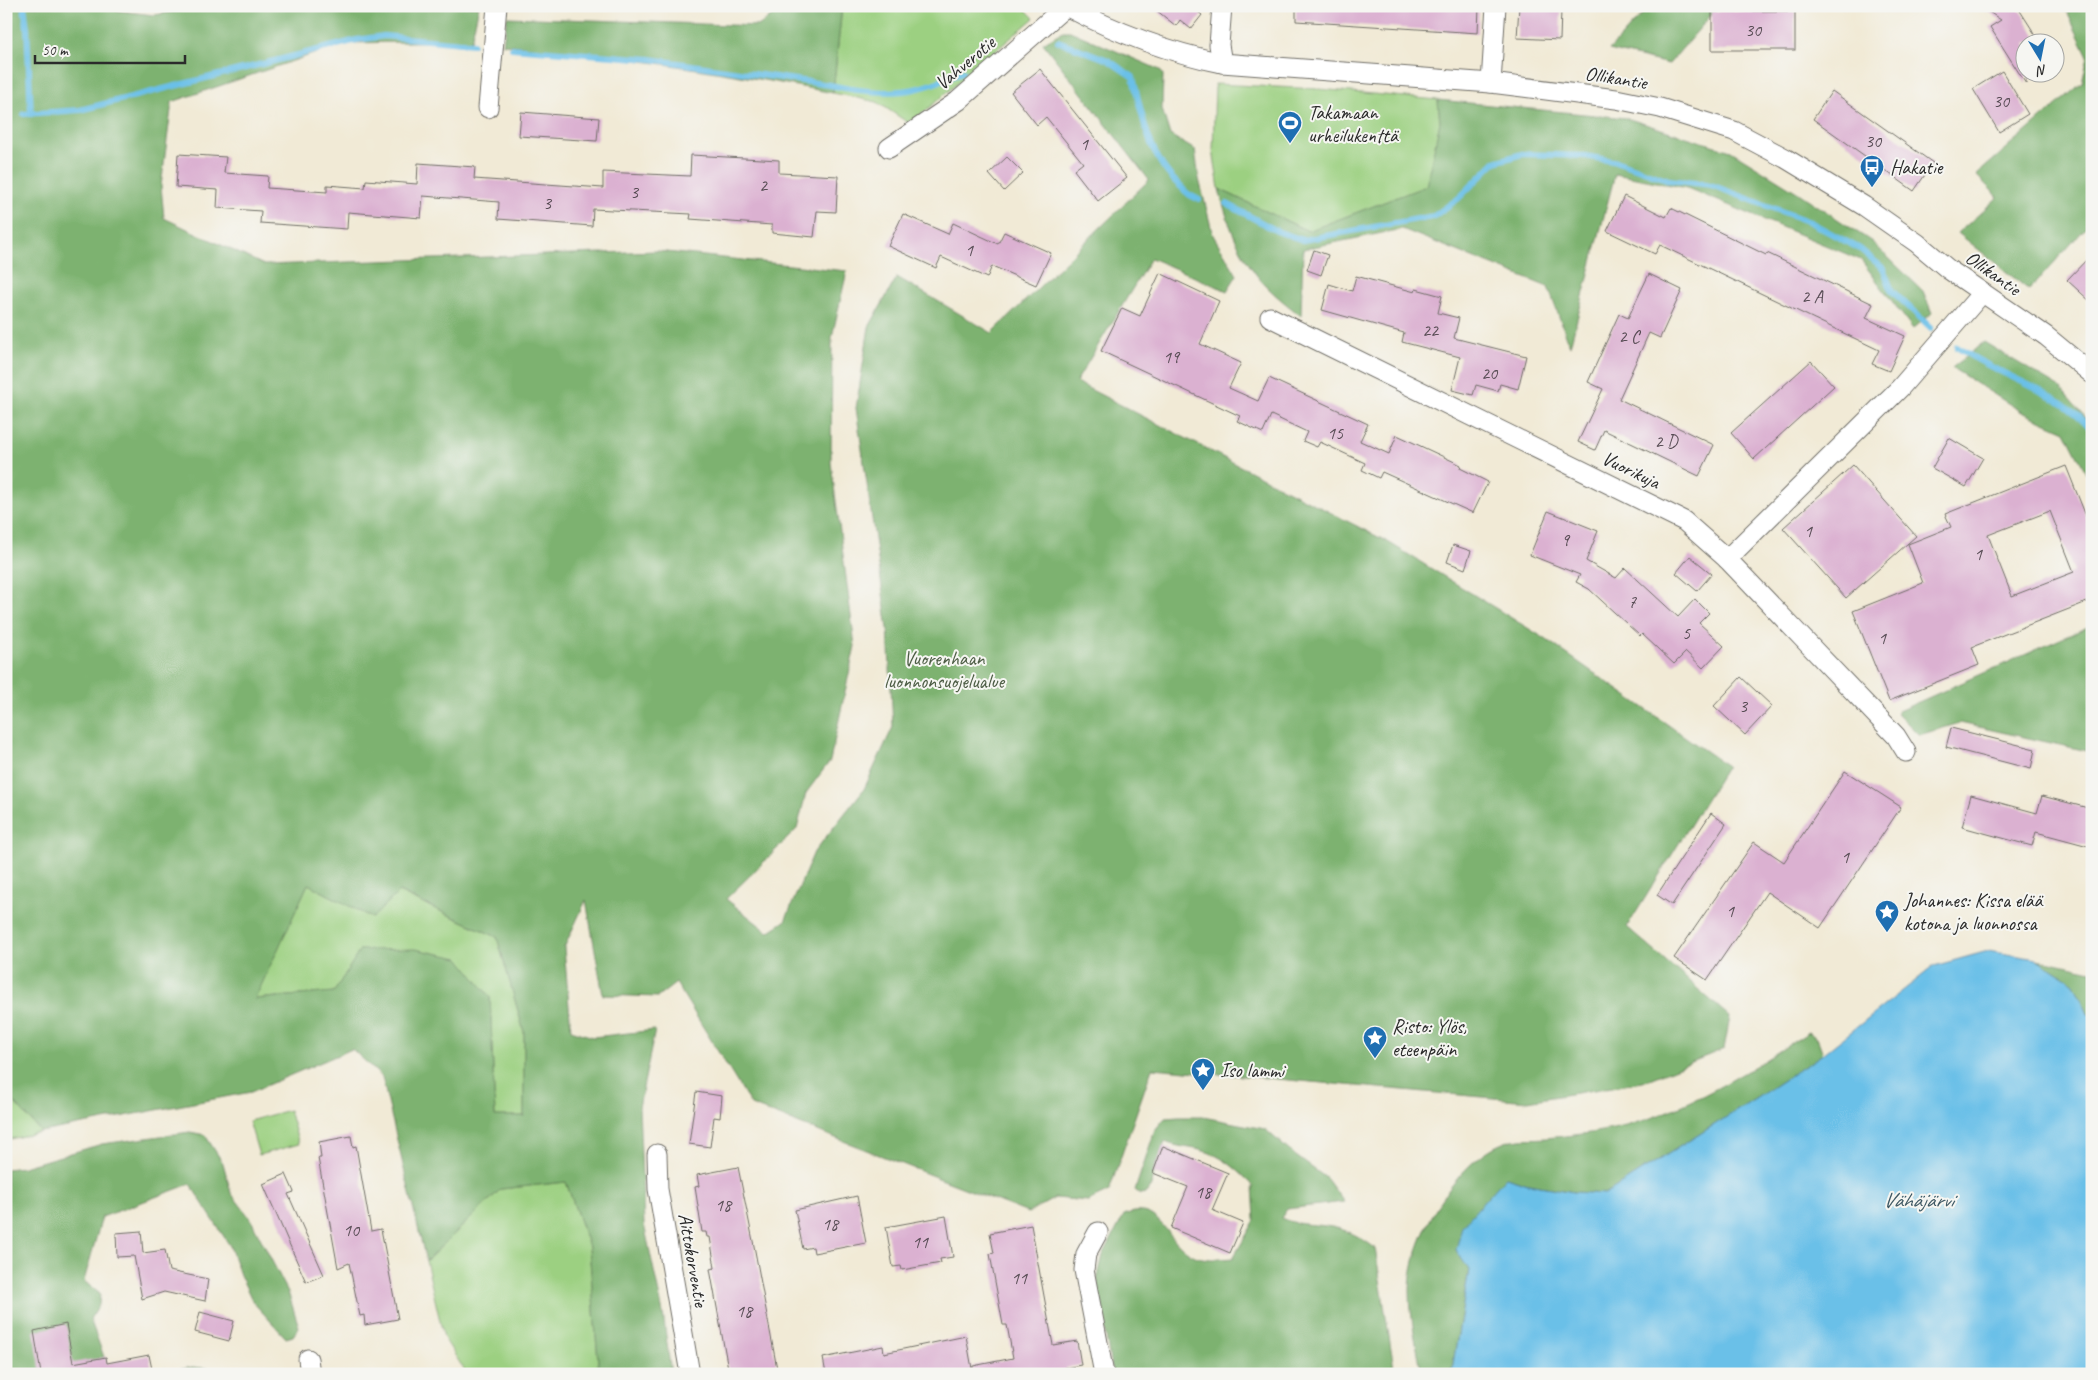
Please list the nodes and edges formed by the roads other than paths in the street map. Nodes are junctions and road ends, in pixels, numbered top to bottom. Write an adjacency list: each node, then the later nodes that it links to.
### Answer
1 (497, 6): 7 (street)
2 (1066, 6): 5 (street, Ollikantie); 8 (street, Vahverotie)
3 (1222, 6): 5 (street)
4 (1496, 6): 6 (street)
5 (1222, 64): 6 (street, Ollikantie)
6 (1491, 83): 9 (street, Ollikantie)
7 (488, 108)
8 (889, 148)
9 (1982, 294): 11 (street, Ollikantie); 12 (street)
10 (1270, 317): 12 (street, Vuorikuja)
11 (2092, 374)
12 (1727, 559): 13 (street, Vuorikuja)
13 (1906, 752)
14 (657, 1154): 16 (street, Aittokorventie)
15 (1098, 1232): 17 (street)
16 (690, 1374)
17 (1104, 1374)

